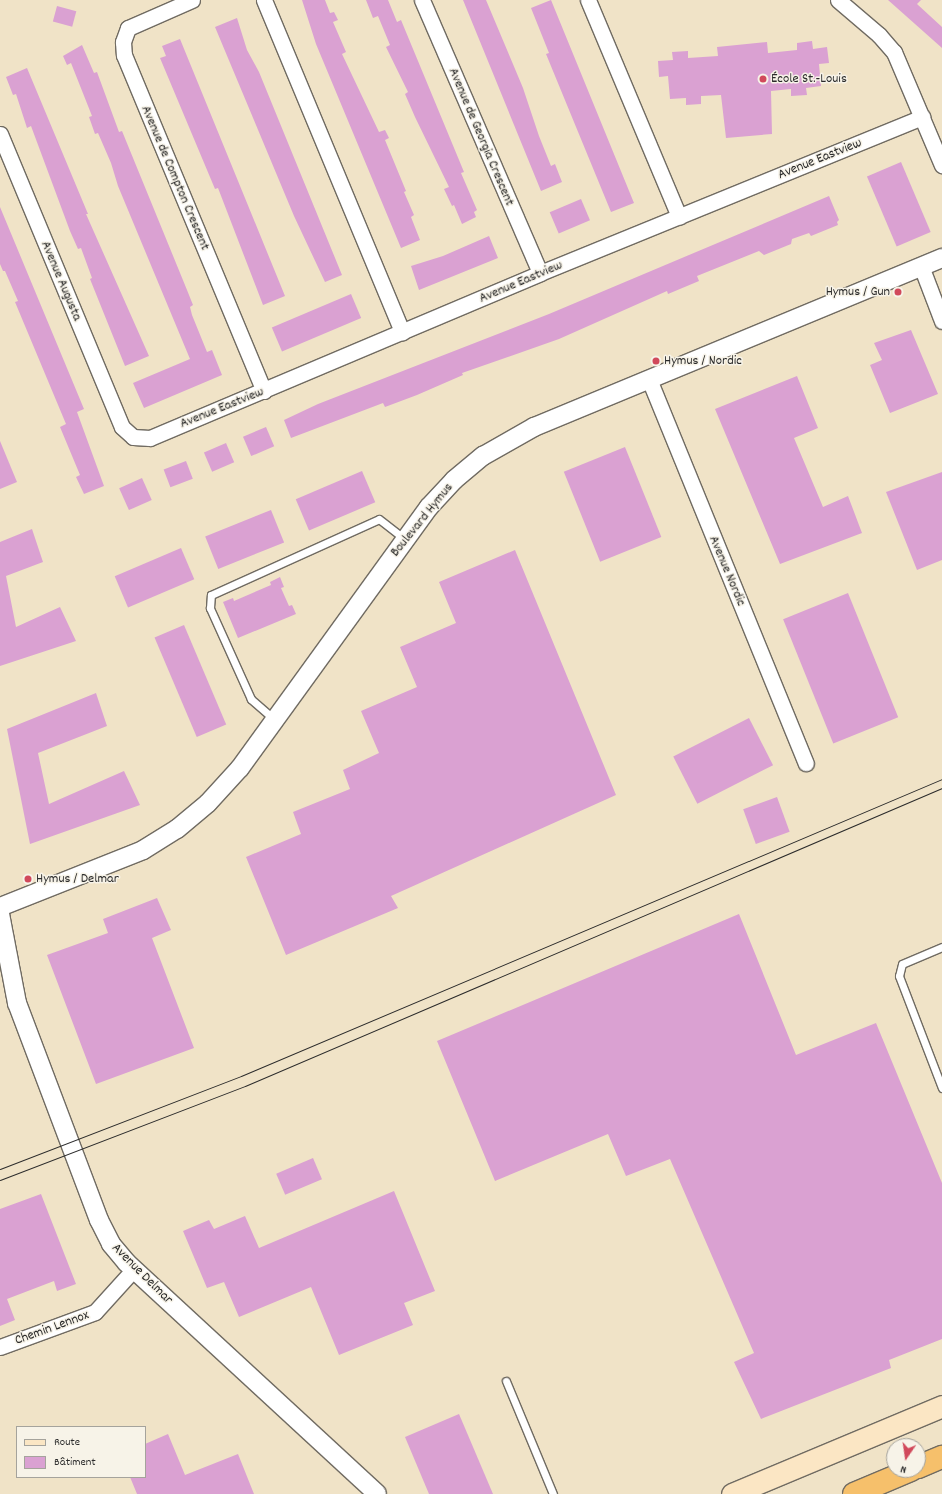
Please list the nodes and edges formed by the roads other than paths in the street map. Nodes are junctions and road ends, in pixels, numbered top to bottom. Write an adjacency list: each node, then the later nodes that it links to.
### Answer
1 (192, 0): 16 (street, Avenue de Compton Crescent)
2 (264, 0): 14 (street)
3 (422, 0): 12 (street, Avenue de Georgia Crescent)
4 (588, 0): 9 (street)
5 (838, 0): 6 (street)
6 (922, 117): 8 (street); 9 (street, Avenue Eastview)
7 (0, 134): 17 (street, Avenue Augusta)
8 (942, 165)
9 (679, 217): 12 (street, Avenue Eastview)
10 (942, 258): 11 (street, Boulevard Hymus)
11 (921, 266): 13 (street); 15 (street, Boulevard Hymus)
12 (540, 273): 14 (street, Avenue Eastview)
13 (942, 321)
14 (402, 332): 16 (street, Avenue Eastview)
15 (649, 379): 18 (street, Boulevard Hymus); 20 (street, Avenue Nordic)
16 (264, 391): 17 (street, Avenue Eastview)
17 (122, 427)
18 (406, 539): 19 (street, Boulevard Hymus); 19 (lane)
19 (275, 720): 21 (street, Boulevard Hymus)
20 (806, 763)
21 (0, 908)
22 (0, 914): 25 (street, Avenue Delmar)
23 (942, 947): 24 (lane)
24 (942, 1088)
25 (134, 1269): 26 (street, Chemin Lennox); 33 (street, Avenue Delmar)
26 (0, 1347)
27 (506, 1381): 34 (lane)
28 (942, 1406): 35 (main road)
29 (942, 1457): 30 (highway)
30 (926, 1464)
31 (897, 1478): 32 (highway)
32 (878, 1489): 36 (highway)
33 (377, 1494)
34 (553, 1494)
35 (732, 1494)
36 (854, 1494)

